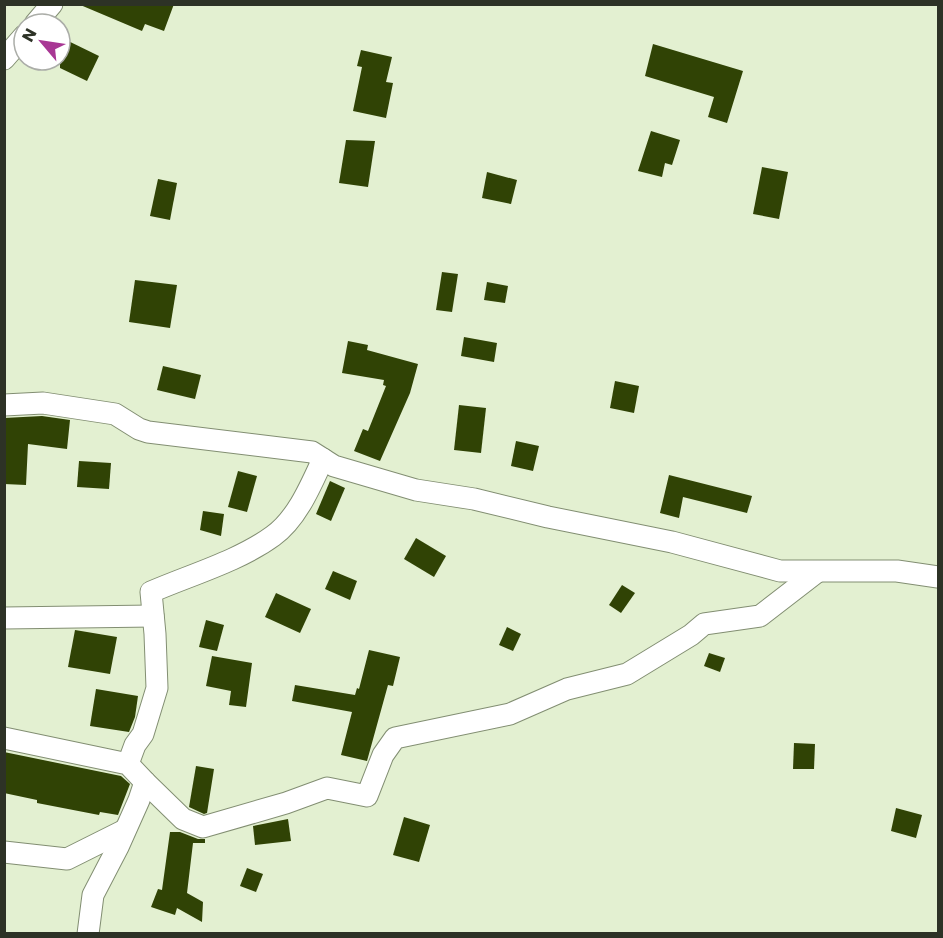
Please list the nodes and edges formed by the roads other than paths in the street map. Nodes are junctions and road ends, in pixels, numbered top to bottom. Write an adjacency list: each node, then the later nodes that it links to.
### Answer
1 (4, 405): 2 (street)
2 (323, 459): 3 (street); 5 (street)
3 (817, 572): 4 (street); 9 (street)
4 (939, 577)
5 (153, 616): 6 (street); 8 (street)
6 (4, 618)
7 (4, 738): 8 (street)
8 (128, 764): 9 (street)
9 (145, 782): 10 (street)
10 (125, 830): 11 (street); 12 (street)
11 (4, 852)
12 (88, 933)

